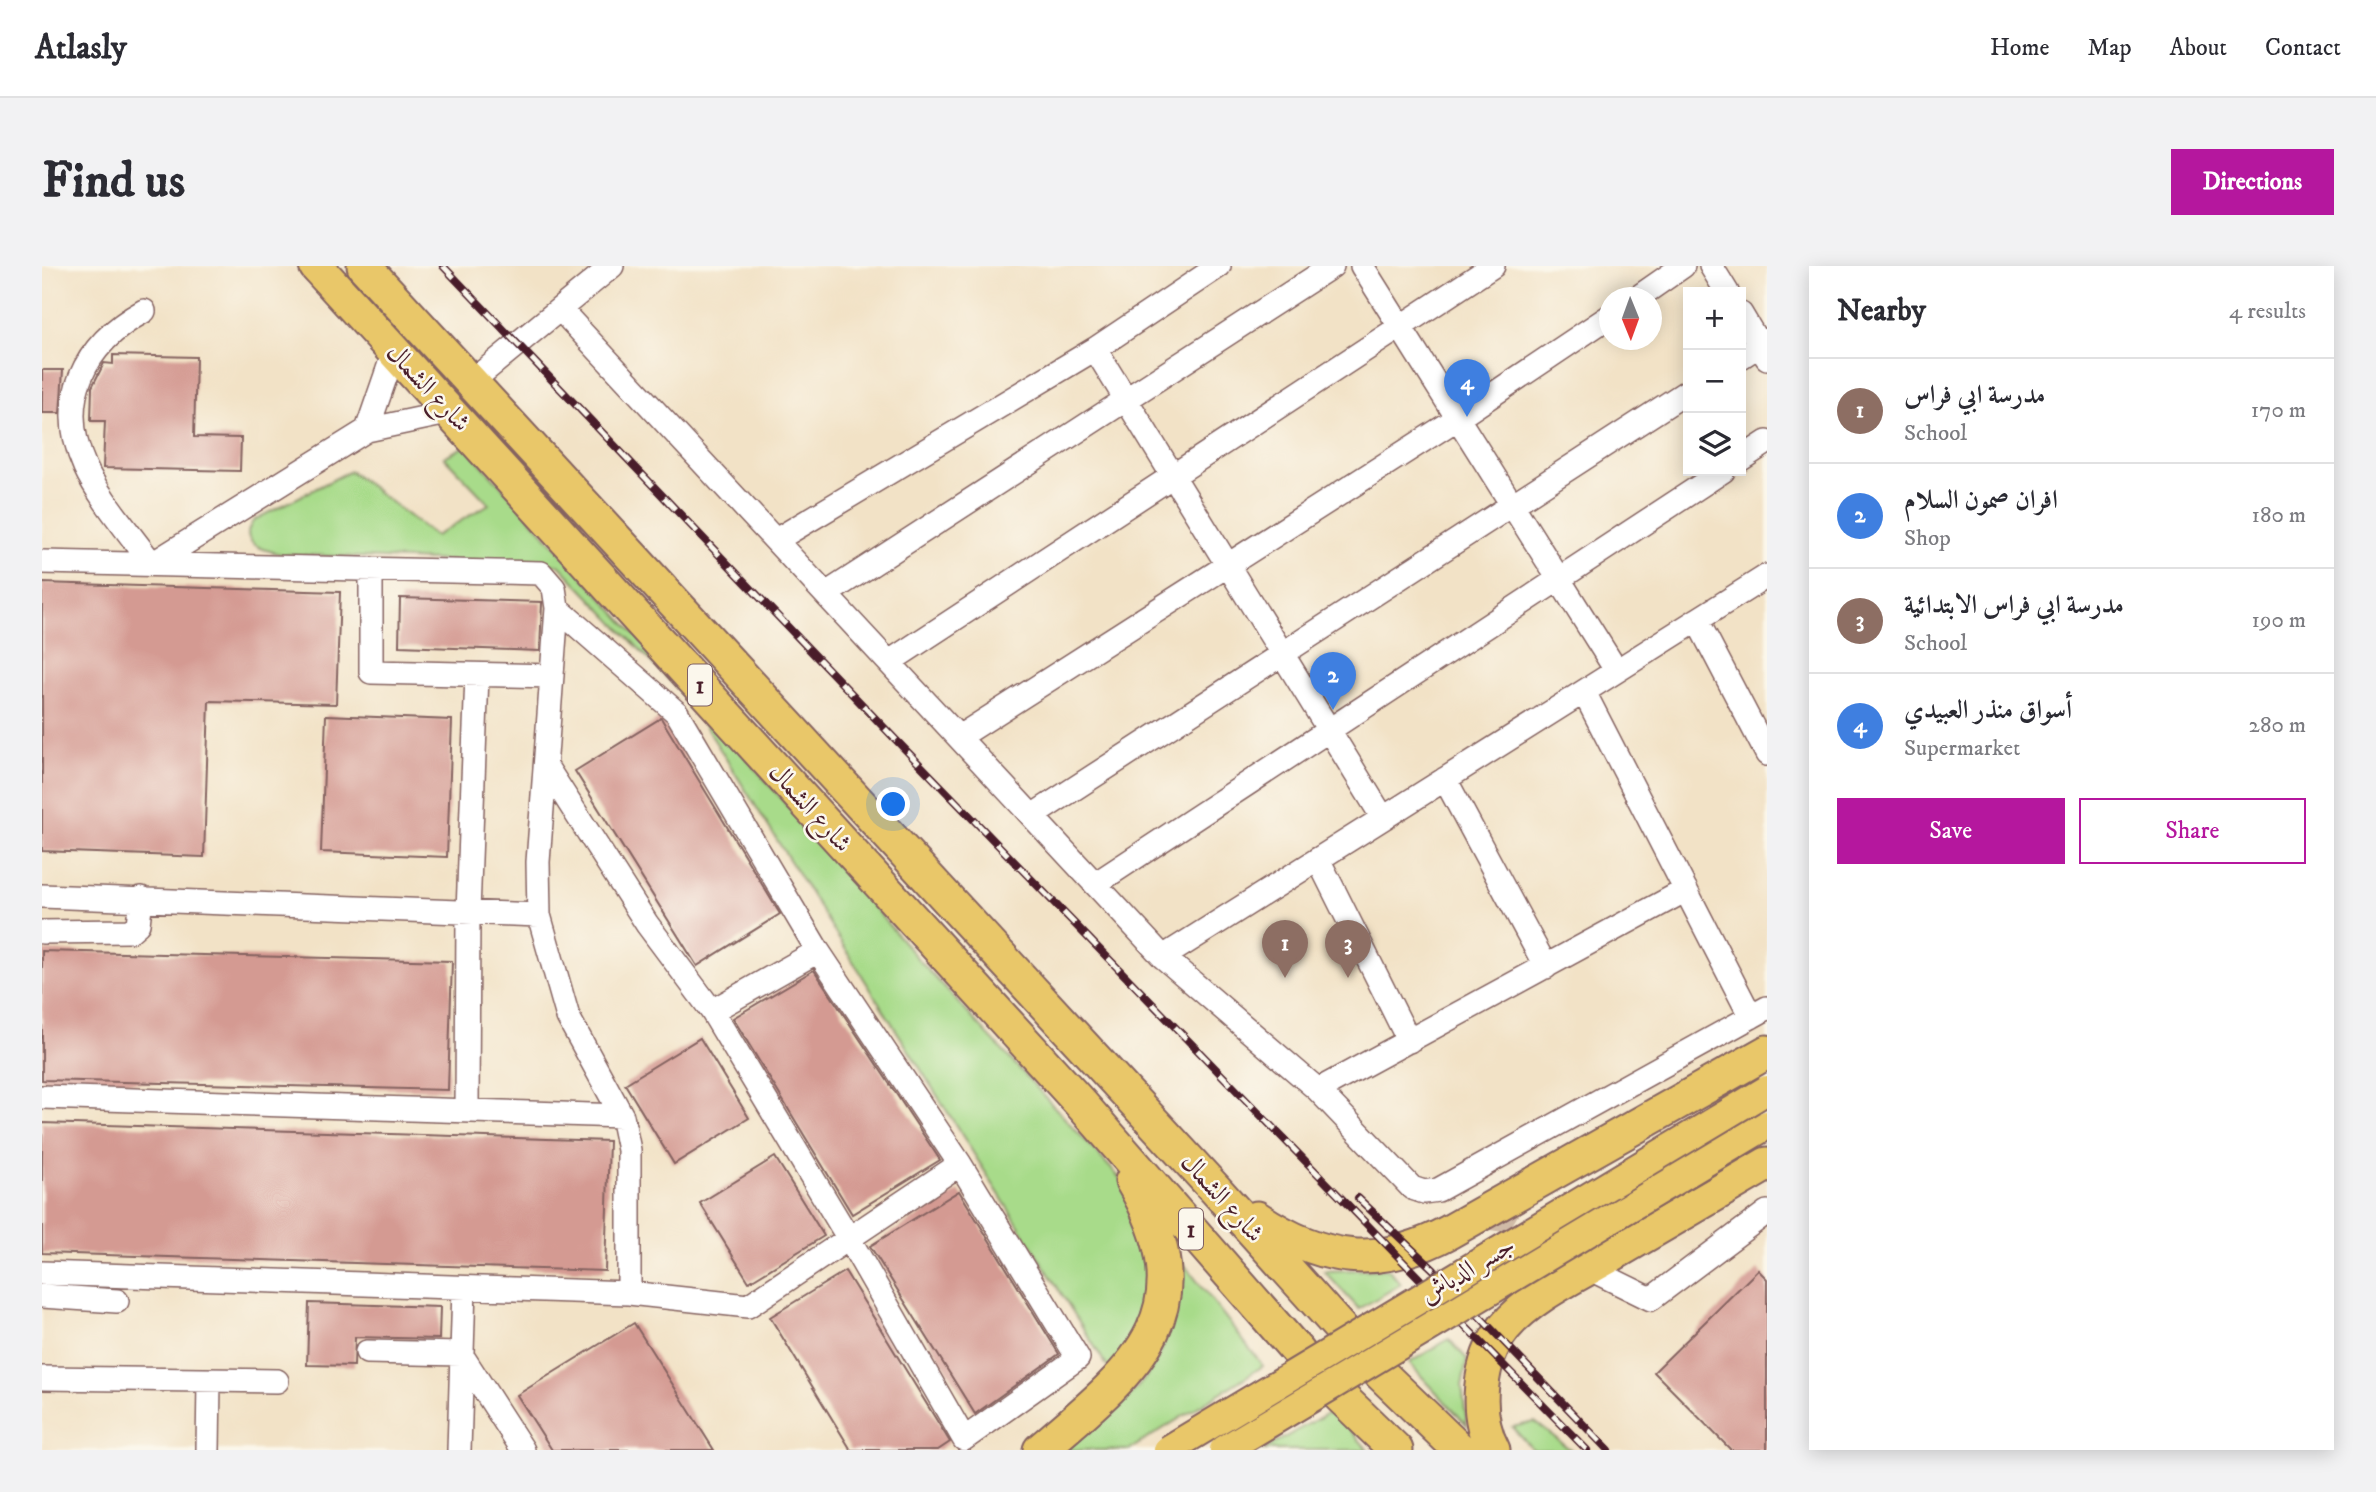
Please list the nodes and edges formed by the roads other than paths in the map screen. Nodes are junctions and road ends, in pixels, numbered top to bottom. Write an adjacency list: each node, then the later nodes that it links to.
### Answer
1 (316, 266): 17 (highway, شارع الشمال / 1)
2 (364, 266): 20 (highway, شارع الشمال / 1)
3 (612, 266): 12 (street)
4 (1219, 266): 18 (street)
5 (1332, 266): 22 (street)
6 (1362, 266): 16 (street)
7 (1493, 266): 16 (street)
8 (1683, 266): 10 (street)
9 (1711, 266): 11 (street)
10 (1653, 287)
11 (1724, 287)
12 (560, 309): 20 (street); 31 (street)
13 (144, 311): 33 (street)
14 (1599, 323): 24 (street)
15 (1746, 324): 19 (street)
16 (1399, 326): 24 (street); 28 (street)
17 (394, 349): 23 (highway, شارع الشمال / 1); 25 (street)
18 (1095, 349): 22 (street); 31 (street)
19 (1759, 350)
20 (471, 382): 79 (highway, شارع الشمال / 1)
21 (1683, 394): 30 (street)
22 (1125, 399): 28 (street); 38 (street)
23 (452, 412): 25 (street); 73 (highway, شارع الشمال / 1)
24 (1458, 418): 30 (street); 34 (street)
25 (366, 430): 33 (street)
26 (1767, 442): 27 (street)
27 (1746, 456)
28 (1172, 474): 34 (street); 42 (street)
29 (1715, 476): 37 (street)
30 (1513, 505): 37 (street); 41 (street)
31 (776, 540): 38 (street)
32 (42, 562): 33 (street)
33 (152, 564): 35 (street)
34 (1227, 565): 41 (street); 49 (street)
35 (371, 569): 39 (street); 44 (street)
36 (1767, 576): 40 (street)
37 (1559, 579): 43 (street); 48 (street)
38 (826, 594): 42 (street)
39 (557, 608): 45 (street); 63 (street)
40 (1697, 620): 43 (street); 47 (street)
41 (1282, 654): 48 (street); 53 (street)
42 (889, 662): 49 (street)
43 (1616, 670): 46 (street)
44 (477, 675): 45 (street); 60 (street)
45 (552, 676): 51 (street)
46 (1584, 692): 52 (street); 57 (street)
47 (1760, 724): 50 (street)
48 (1329, 730): 54 (street); 56 (street)
49 (959, 737): 53 (street)
50 (1767, 754)
51 (547, 768): 61 (street); 66 (street)
52 (1445, 779): 54 (street); 65 (street)
53 (1032, 816): 56 (street)
54 (1383, 818): 55 (street)
55 (1318, 859): 64 (street); 68 (street)
56 (1096, 884): 64 (street)
57 (1686, 890): 65 (street); 67 (street)
58 (42, 896): 59 (street)
59 (141, 898): 60 (street); 62 (street)
60 (468, 912): 61 (street); 74 (street)
61 (539, 915): 75 (street)
62 (42, 932)
63 (818, 951): 66 (street); 77 (street)
64 (1163, 957): 70 (street)
65 (1546, 967): 68 (street)
66 (712, 1011): 81 (street)
67 (1759, 1013): 70 (street)
68 (1409, 1041): 70 (street)
69 (1767, 1052): 79 (highway)
70 (1318, 1090)
71 (1767, 1090): 102 (main road, جسر الدباش, bridge)
72 (42, 1097): 74 (street)
73 (1083, 1105): 90 (highway, شارع الشمال / 1); 101 (highway)
74 (467, 1111): 75 (street)
75 (622, 1116): 85 (street)
76 (1767, 1125): 103 (main road, جسر الدباش, bridge)
77 (960, 1164): 81 (street); 81 (street)
78 (1767, 1164): 82 (highway)
79 (1216, 1190): 88 (highway, شارع الشمال / 1)
80 (1767, 1212): 82 (street)
81 (848, 1237): 85 (street)
82 (1588, 1268): 106 (highway)
83 (42, 1273): 84 (street)
84 (464, 1288): 85 (street); 91 (street)
85 (629, 1293)
86 (42, 1296): 87 (street)
87 (117, 1301)
88 (1340, 1328)
89 (367, 1352): 91 (street)
90 (1299, 1353)
91 (461, 1354): 99 (street); 100 (street)
92 (1380, 1373): 105 (highway)
93 (42, 1378): 94 (street)
94 (209, 1381): 95 (street); 98 (street)
95 (277, 1381)
96 (1340, 1396): 97 (highway)
97 (1378, 1438): 104 (highway)
98 (208, 1450)
99 (458, 1450)
100 (523, 1450)
101 (1040, 1450)
102 (1168, 1450)
103 (1224, 1450)
104 (1396, 1450)
105 (1460, 1450)
106 (1493, 1450)

